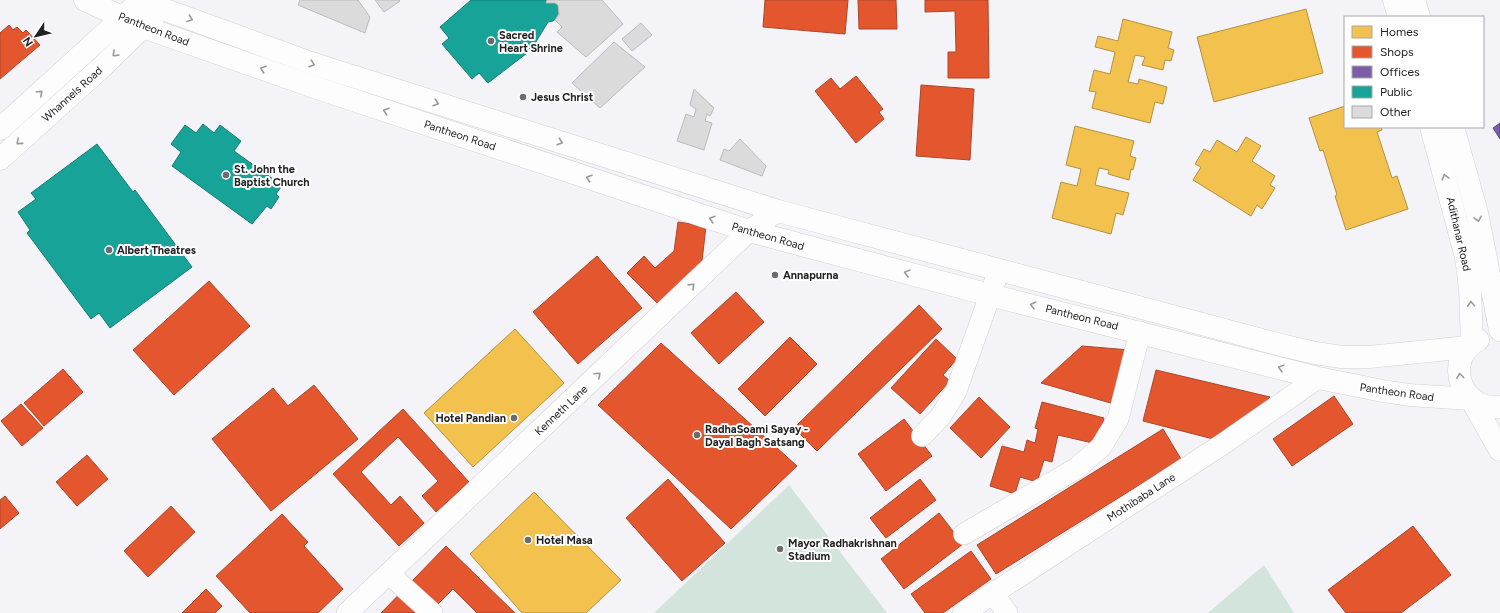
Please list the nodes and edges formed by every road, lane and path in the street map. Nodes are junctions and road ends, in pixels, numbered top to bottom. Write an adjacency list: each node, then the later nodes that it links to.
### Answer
1 (85, 0): 7 (main road, Pantheon Road)
2 (1394, 0): 5 (main road)
3 (1414, 0): 6 (main road)
4 (148, 3): 7 (main road, Whannels Road); 8 (main road, Whannels Road); 13 (main road, Pantheon Road, one-way to 13)
5 (1399, 16)
6 (1419, 16)
7 (123, 17): 8 (main road, Pantheon Road); 11 (main road, Whannels Road, one-way to 7)
8 (143, 27): 12 (main road, Whannels Road, one-way to 12); 14 (main road, Pantheon Road, one-way to 8)
9 (1431, 128): 20 (main road, Adithanar Road, one-way to 9)
10 (1453, 128): 17 (main road, Adithanar Road, one-way to 17)
11 (0, 129)
12 (0, 159)
13 (778, 211): 14 (street, Kenneth Lane); 15 (main road, Pantheon Road)
14 (749, 231): 16 (main road, Pantheon Road, one-way to 14); 27 (street, Kenneth Lane, one-way to 14)
15 (999, 270): 16 (street); 20 (main road, Pantheon Road)
16 (990, 295): 18 (main road, Pantheon Road, one-way to 16); 24 (street)
17 (1500, 330)
18 (1140, 332): 21 (main road, Pantheon Road, one-way to 18); 26 (street)
19 (1500, 336): 20 (main road, Pantheon Road)
20 (1470, 345): 22 (main road, one-way to 20)
21 (1318, 378): 22 (main road, Pantheon Road); 28 (street, Mothibaba Lane)
22 (1471, 399): 23 (main road); 25 (main road)
23 (1500, 407)
24 (922, 436)
25 (1500, 450)
26 (964, 534)
27 (389, 574): 29 (street, Kenneth Lane); 30 (street)
28 (993, 593): 31 (street, Mothibaba Lane); 32 (street)
29 (347, 613)
30 (432, 613)
31 (963, 613)
32 (1006, 613)

